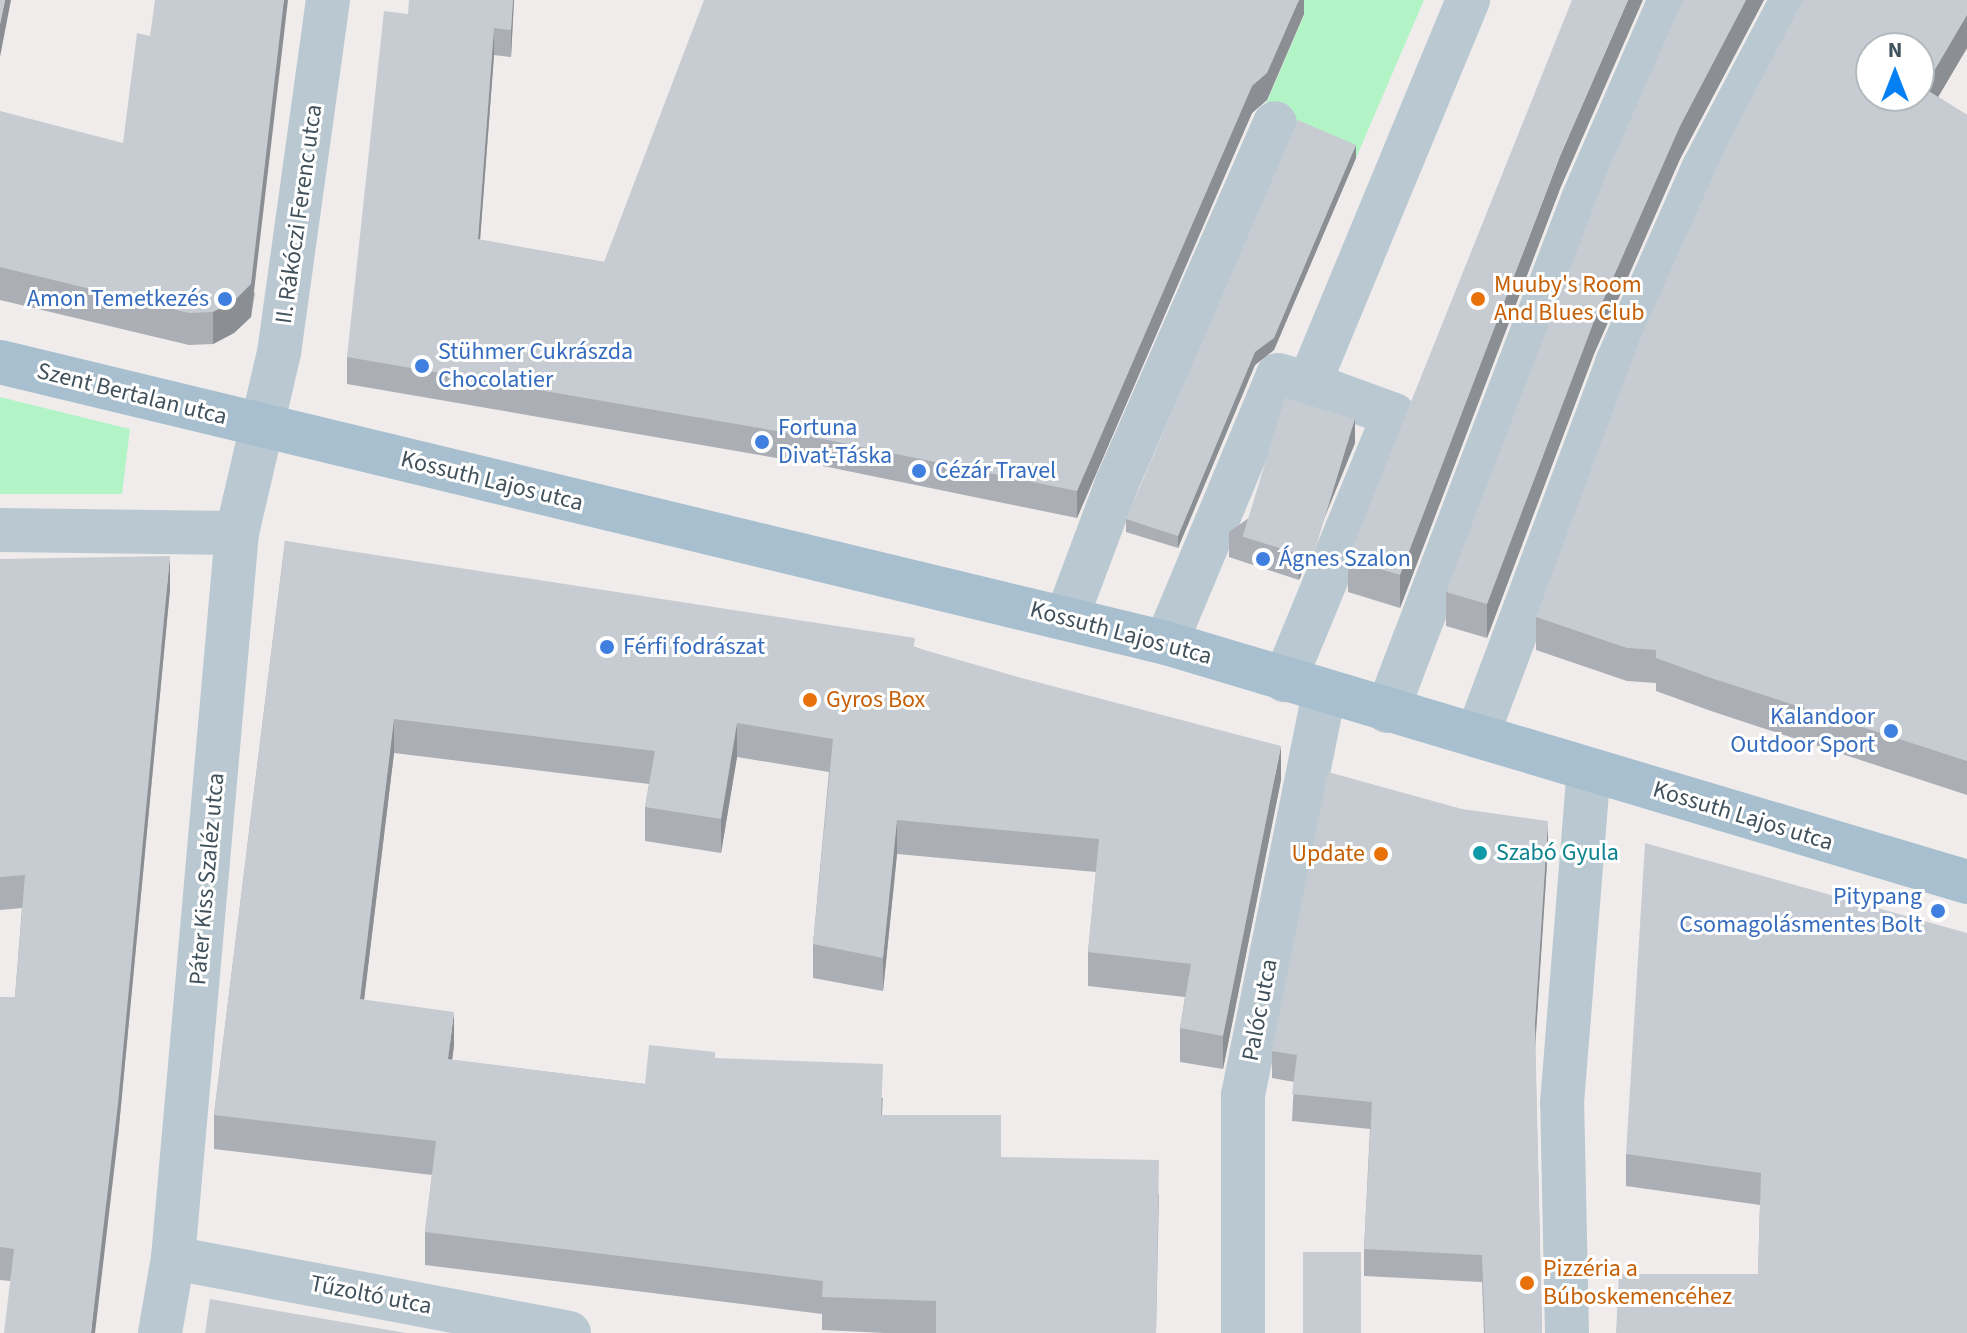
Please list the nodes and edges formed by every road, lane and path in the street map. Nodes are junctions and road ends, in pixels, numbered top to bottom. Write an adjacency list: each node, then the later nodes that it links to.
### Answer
1 (328, 0): 8 (street, II. Rákóczi Ferenc utca)
2 (1468, 0): 7 (street)
3 (1670, 0): 14 (street)
4 (1792, 0): 15 (street)
5 (1275, 123): 11 (street)
6 (0, 362): 8 (main road, Szent Bertalan utca)
7 (1309, 384): 12 (street); 13 (street, Palóc utca)
8 (265, 427): 10 (street, Páter Kiss Szaléz utca); 11 (main road, Kossuth Lajos utca)
9 (0, 530): 10 (street)
10 (237, 533): 18 (street, Páter Kiss Szaléz utca)
11 (1067, 617): 12 (main road, Kossuth Lajos utca)
12 (1166, 643): 13 (main road, Kossuth Lajos utca)
13 (1305, 686): 14 (main road, Kossuth Lajos utca); 22 (street, Palóc utca)
14 (1387, 711): 15 (main road, Kossuth Lajos utca)
15 (1477, 736): 16 (main road, Kossuth Lajos utca)
16 (1589, 770): 17 (main road, Kossuth Lajos utca); 19 (street)
17 (1967, 882)
18 (173, 1258): 20 (street, Páter Kiss Szaléz utca); 21 (street, Tűzoltó utca)
19 (1566, 1318)
20 (160, 1333)
21 (569, 1333)
22 (1243, 1333)

